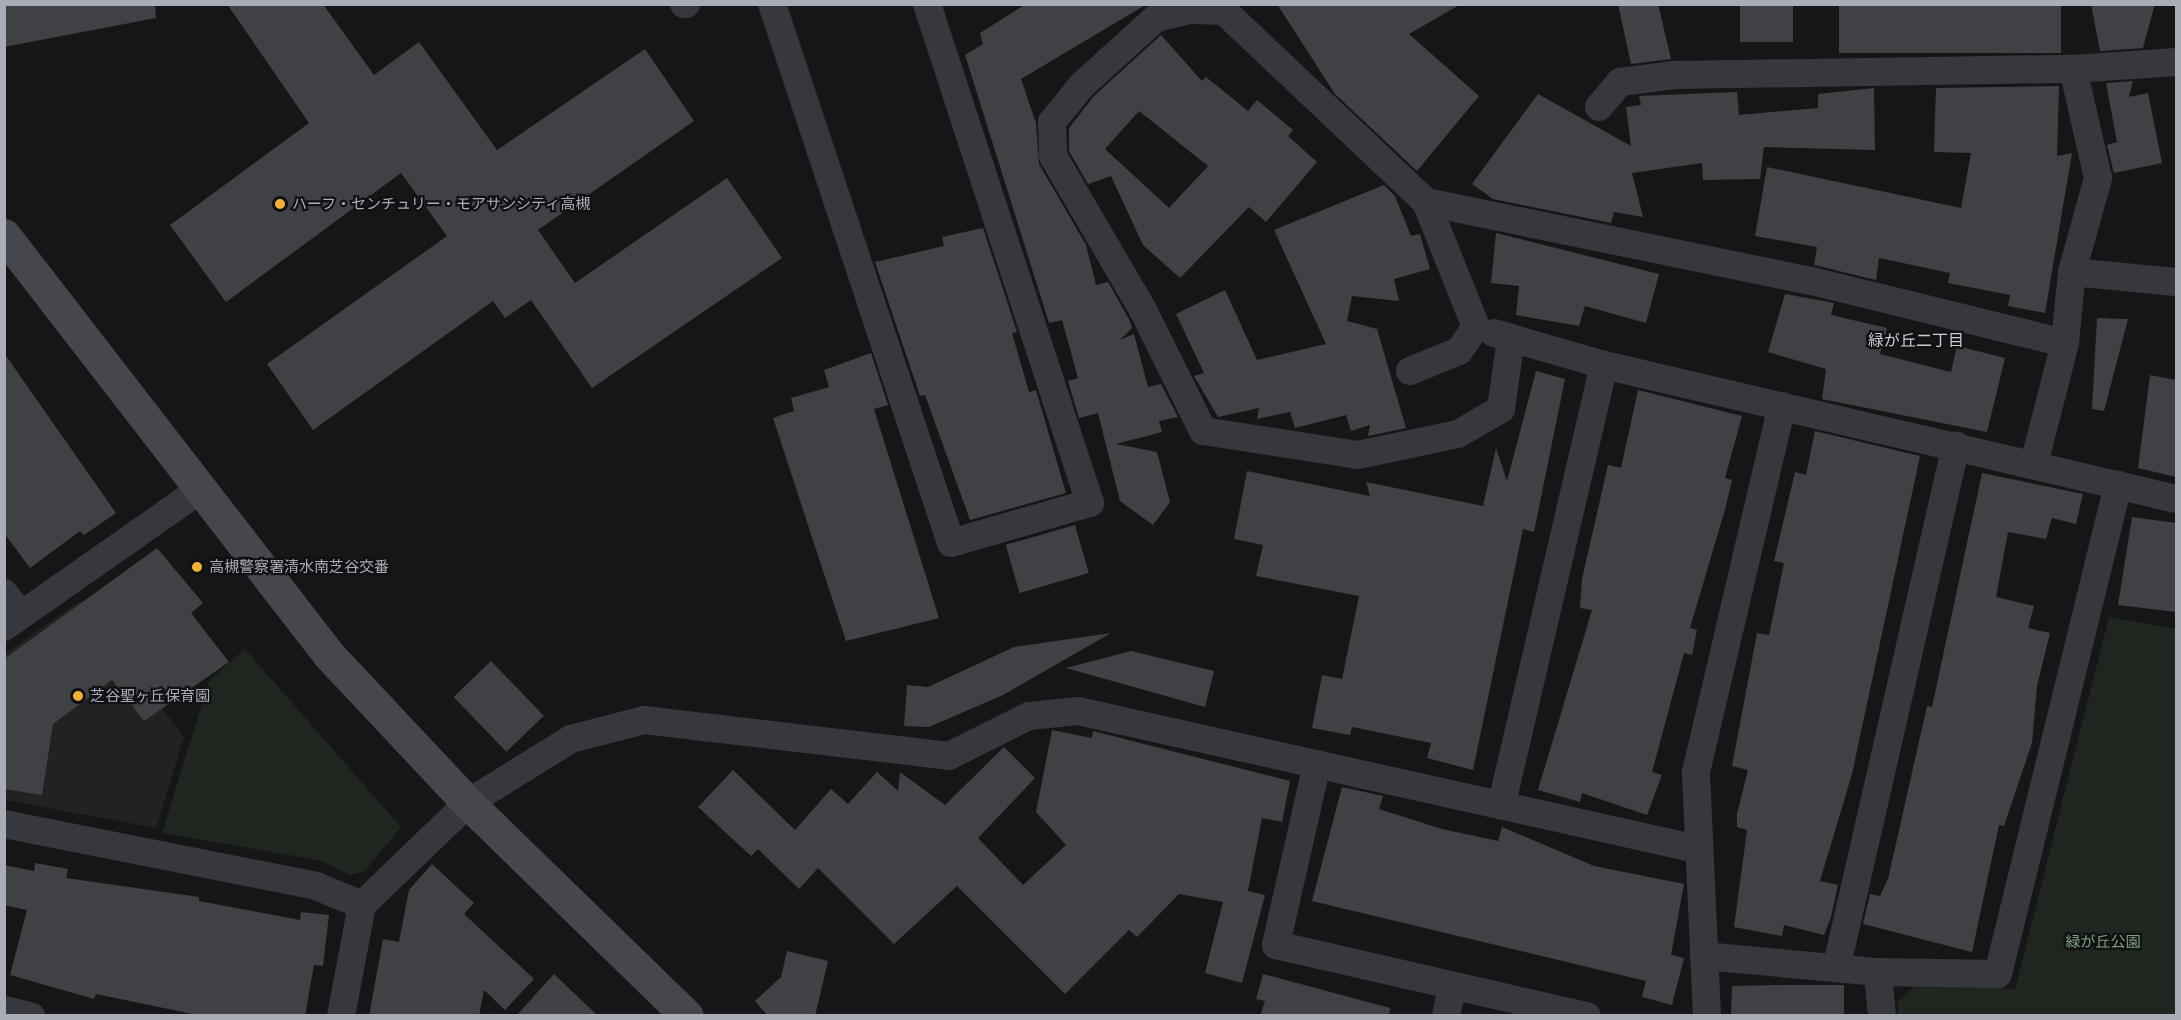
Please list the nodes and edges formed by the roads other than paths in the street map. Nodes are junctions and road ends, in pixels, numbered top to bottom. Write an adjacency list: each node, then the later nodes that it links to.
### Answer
1 (772, 4): 2 (street)
2 (927, 4)
3 (2176, 62): 4 (street)
4 (2073, 69): 5 (street); 8 (street)
5 (1599, 107)
6 (1426, 202): 10 (street); 11 (street); 12 (street)
7 (4, 234): 19 (street)
8 (2072, 272): 9 (street); 12 (street)
9 (2176, 282)
10 (1476, 327): 11 (street); 14 (street)
11 (1511, 338): 13 (street)
12 (2065, 343): 17 (street)
13 (1604, 365): 15 (street); 24 (street)
14 (1410, 371)
15 (1782, 406): 16 (street); 26 (street)
16 (1956, 445): 17 (street); 29 (street)
17 (2034, 464): 18 (street)
18 (2118, 485): 20 (street); 30 (street)
19 (198, 491): 21 (street); 23 (street)
20 (2176, 499)
21 (10, 611)
22 (1317, 764): 23 (street); 24 (street); 31 (street)
23 (468, 803): 27 (street); 35 (street)
24 (1502, 803): 26 (street)
25 (4, 824): 27 (street)
26 (1697, 849): 28 (street)
27 (362, 905): 34 (street)
28 (1704, 956): 29 (street); 38 (street)
29 (1837, 965): 30 (street)
30 (1878, 972): 39 (street)
31 (1452, 987): 36 (street); 37 (street)
32 (4, 1010): 33 (street)
33 (31, 1016)
34 (341, 1016)
35 (687, 1016)
36 (1446, 1016)
37 (1587, 1016)
38 (1707, 1016)
39 (1882, 1016)

